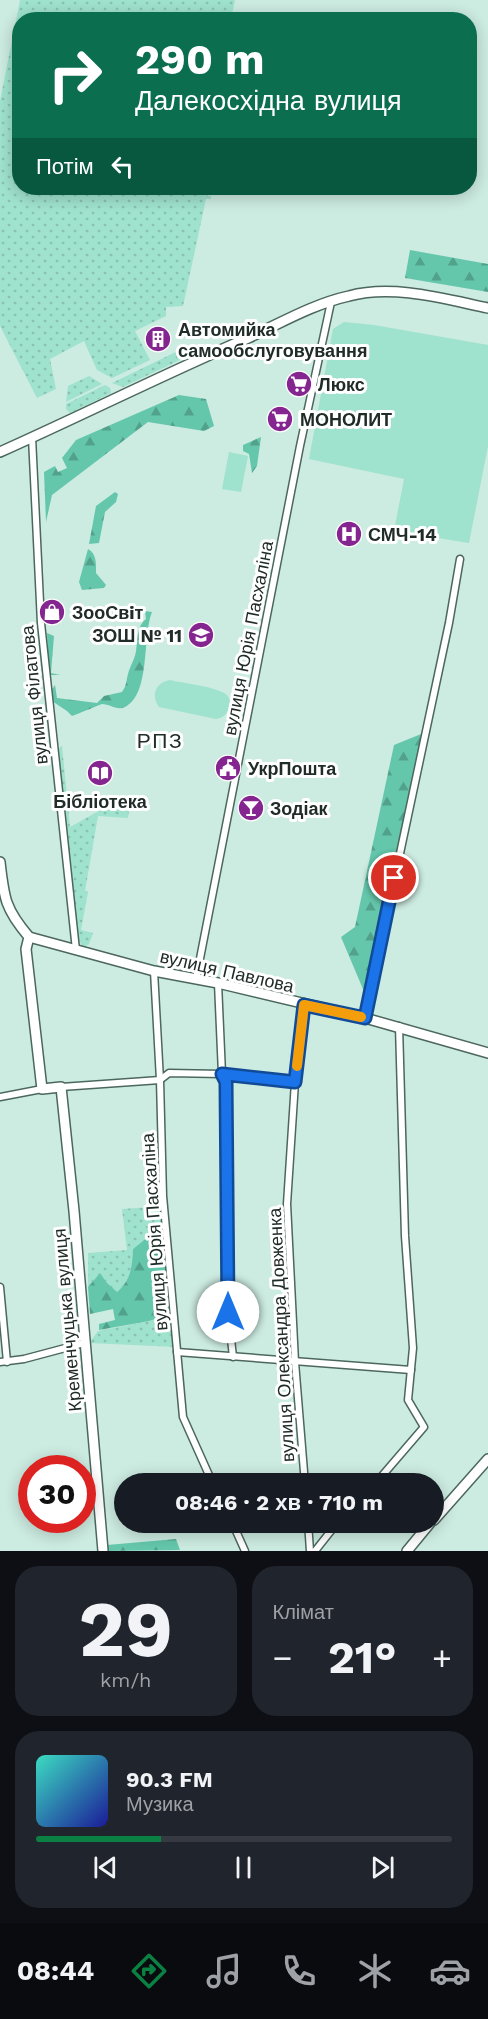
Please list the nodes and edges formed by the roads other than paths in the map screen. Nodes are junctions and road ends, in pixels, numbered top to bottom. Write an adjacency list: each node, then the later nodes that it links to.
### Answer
1 (331, 302): 2 (street); 3 (street); 10 (street, вулиця Юрія Пасхаліна)
2 (488, 308)
3 (32, 437): 4 (street); 8 (street, вулиця Філатова)
4 (0, 452)
5 (460, 559): 13 (street)
6 (0, 862): 7 (street)
7 (29, 937): 8 (street, вулиця Павлова); 20 (street)
8 (76, 950): 9 (street, вулиця Павлова)
9 (154, 971): 10 (street, вулиця Павлова); 17 (street, вулиця Юрія Пасхаліна)
10 (196, 979): 11 (street, вулиця Павлова)
11 (218, 983): 12 (street, вулиця Павлова); 16 (street)
12 (304, 1005): 13 (street, вулиця Павлова); 18 (street, вулиця Олександра Довженка)
13 (365, 1018): 14 (street, вулиця Павлова)
14 (399, 1026): 15 (street, вулиця Павлова); 28 (street)
15 (488, 1053)
16 (222, 1074): 17 (street); 18 (street); 25 (street)
17 (160, 1080): 19 (street); 24 (street, вулиця Юрія Пасхаліна)
18 (295, 1082): 27 (street, вулиця Олександра Довженка)
19 (61, 1087): 20 (street); 23 (street, Кременчуцька вулиця)
20 (42, 1089): 21 (street)
21 (0, 1097)
22 (0, 1287): 26 (street)
23 (84, 1343): 26 (street); 38 (street, Кременчуцька вулиця)
24 (177, 1353): 25 (street); 30 (street, вулиця Юрія Пасхаліна)
25 (233, 1358): 27 (street)
26 (3, 1362)
27 (295, 1362): 28 (street); 31 (street, вулиця Олександра Довженка)
28 (411, 1370): 32 (street)
29 (488, 1459): 33 (street)
30 (208, 1473)
31 (304, 1473)
32 (384, 1473)
33 (444, 1508)
34 (236, 1533): 39 (street)
35 (310, 1533): 40 (street)
36 (328, 1533): 40 (street)
37 (422, 1533): 41 (street)
38 (103, 1551)
39 (245, 1551)
40 (312, 1551)
41 (407, 1551)

